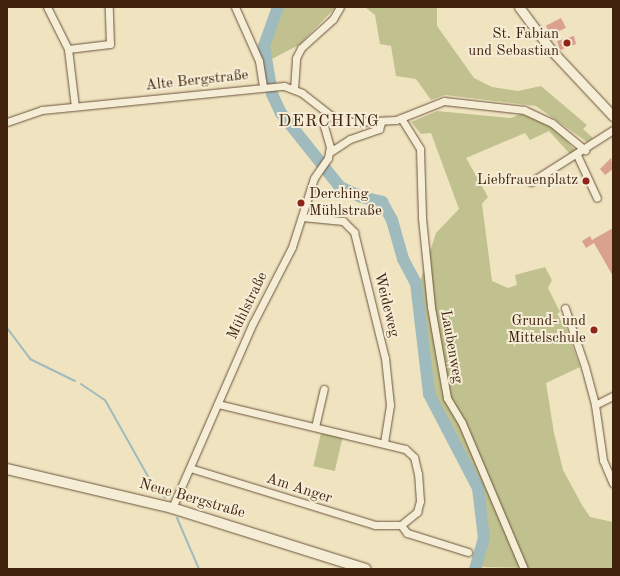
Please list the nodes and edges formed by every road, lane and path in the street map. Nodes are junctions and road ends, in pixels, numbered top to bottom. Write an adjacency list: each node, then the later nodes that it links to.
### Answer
1 (47, 7): 6 (street)
2 (109, 7): 6 (street)
3 (235, 7): 7 (street)
4 (340, 7): 8 (street)
5 (519, 7): 11 (street)
6 (68, 49): 9 (street)
7 (265, 87): 8 (street, Alte Bergstraße); 9 (street, Alte Bergstraße)
8 (294, 89): 10 (street, Alte Bergstraße)
9 (75, 107): 13 (street, Alte Bergstraße)
10 (326, 113): 14 (street, Alte Bergstraße); 17 (street)
11 (613, 116)
12 (401, 118): 14 (street, Alte Bergstraße); 16 (street, Alte Bergstraße); 36 (street, Laubenweg)
13 (7, 122)
14 (381, 123): 17 (street, Alte Bergstraße)
15 (613, 130): 16 (street)
16 (586, 150): 18 (street)
17 (330, 152): 21 (street, Mühlstraße)
18 (577, 155): 19 (street); 20 (street)
19 (531, 182)
20 (597, 198)
21 (302, 217): 25 (street, Mühlstraße); 28 (street, Weideweg)
22 (565, 308): 26 (street)
23 (324, 389): 27 (street)
24 (613, 396): 26 (street)
25 (217, 404): 27 (street); 29 (street, Mühlstraße)
26 (595, 405): 31 (street)
27 (315, 427): 28 (street)
28 (384, 442): 33 (street)
29 (190, 468): 32 (street, Mühlstraße); 33 (street, Am Anger)
30 (7, 469): 32 (main road, Neue Bergstraße)
31 (613, 483)
32 (172, 508): 35 (main road, Neue Bergstraße)
33 (401, 525): 34 (street)
34 (468, 552)
35 (366, 569)
36 (524, 569)

